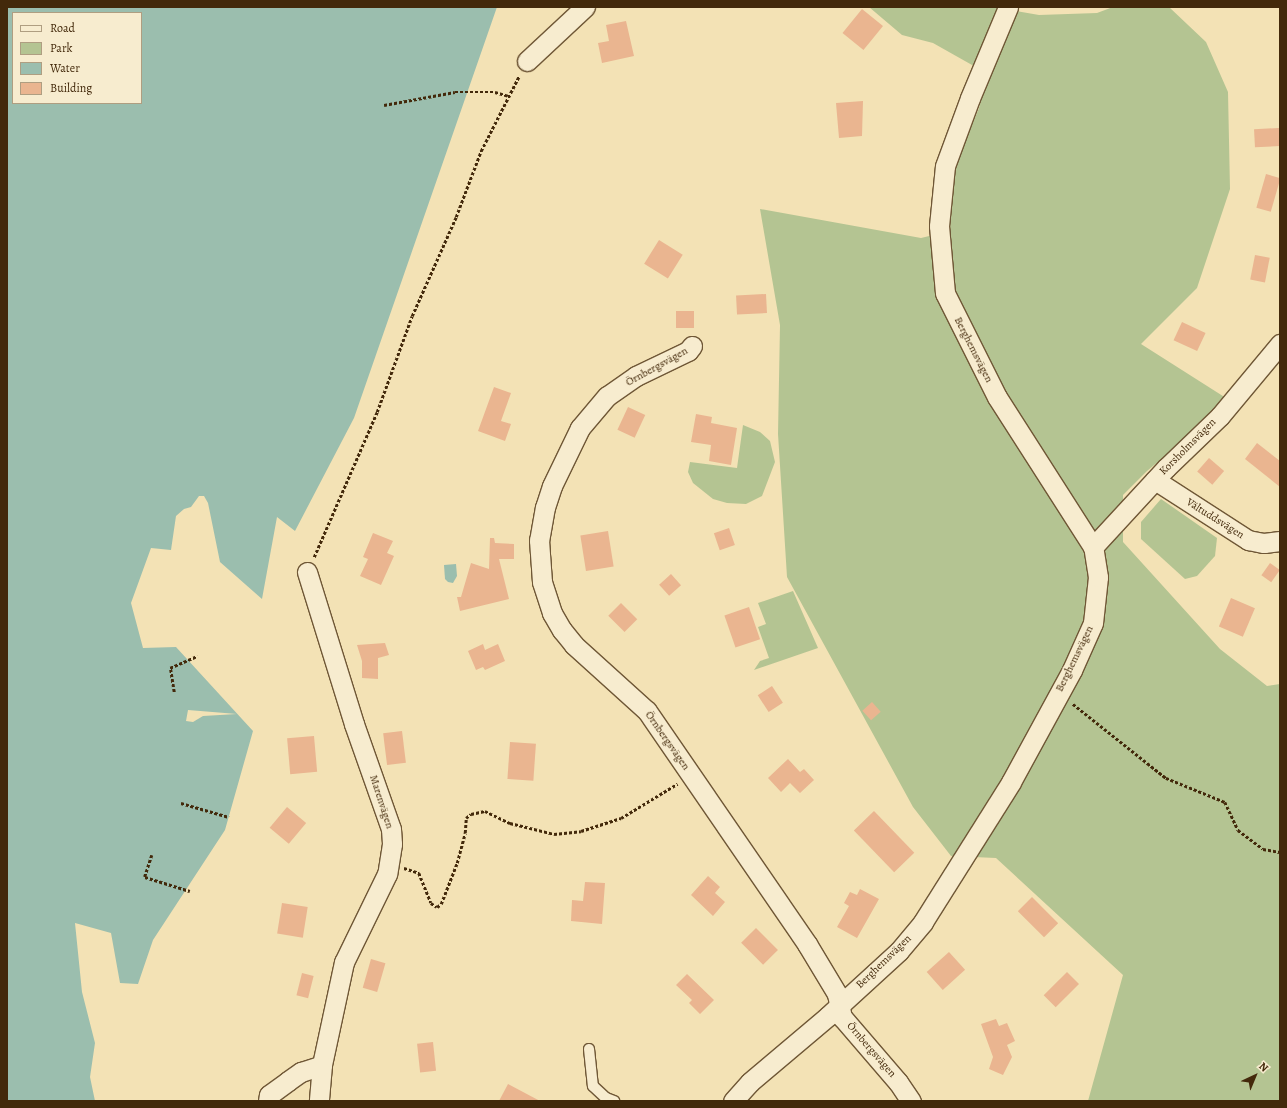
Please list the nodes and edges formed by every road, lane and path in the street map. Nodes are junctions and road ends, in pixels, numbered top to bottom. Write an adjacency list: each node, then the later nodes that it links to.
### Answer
1 (585, 7): 3 (street)
2 (1008, 7): 10 (street, Berghemsvägen)
3 (527, 61): 4 (path)
4 (509, 96): 5 (path); 11 (path)
5 (384, 105)
6 (1280, 344): 8 (street, Korsholmsvägen)
7 (692, 346): 15 (street, Örnbergsvägen)
8 (1155, 480): 9 (street, Vältuddsvägen); 10 (street, Korsholmsvägen)
9 (1280, 541)
10 (1093, 547): 14 (street, Berghemsvägen)
11 (307, 572): 24 (street, Marenvägen)
12 (197, 656): 13 (path)
13 (174, 692)
14 (1059, 692): 18 (path); 22 (street, Berghemsvägen)
15 (691, 775): 20 (path); 22 (street, Örnbergsvägen)
16 (181, 803): 17 (path)
17 (229, 817)
18 (1280, 852)
19 (152, 855): 21 (path)
20 (415, 870)
21 (190, 891)
22 (839, 1005): 28 (street, Berghemsvägen); 29 (street, Örnbergsvägen)
23 (589, 1049): 27 (lane)
24 (322, 1065): 25 (street); 26 (street, Marenvägen)
25 (268, 1101)
26 (319, 1101)
27 (614, 1101)
28 (733, 1101)
29 (911, 1101)

